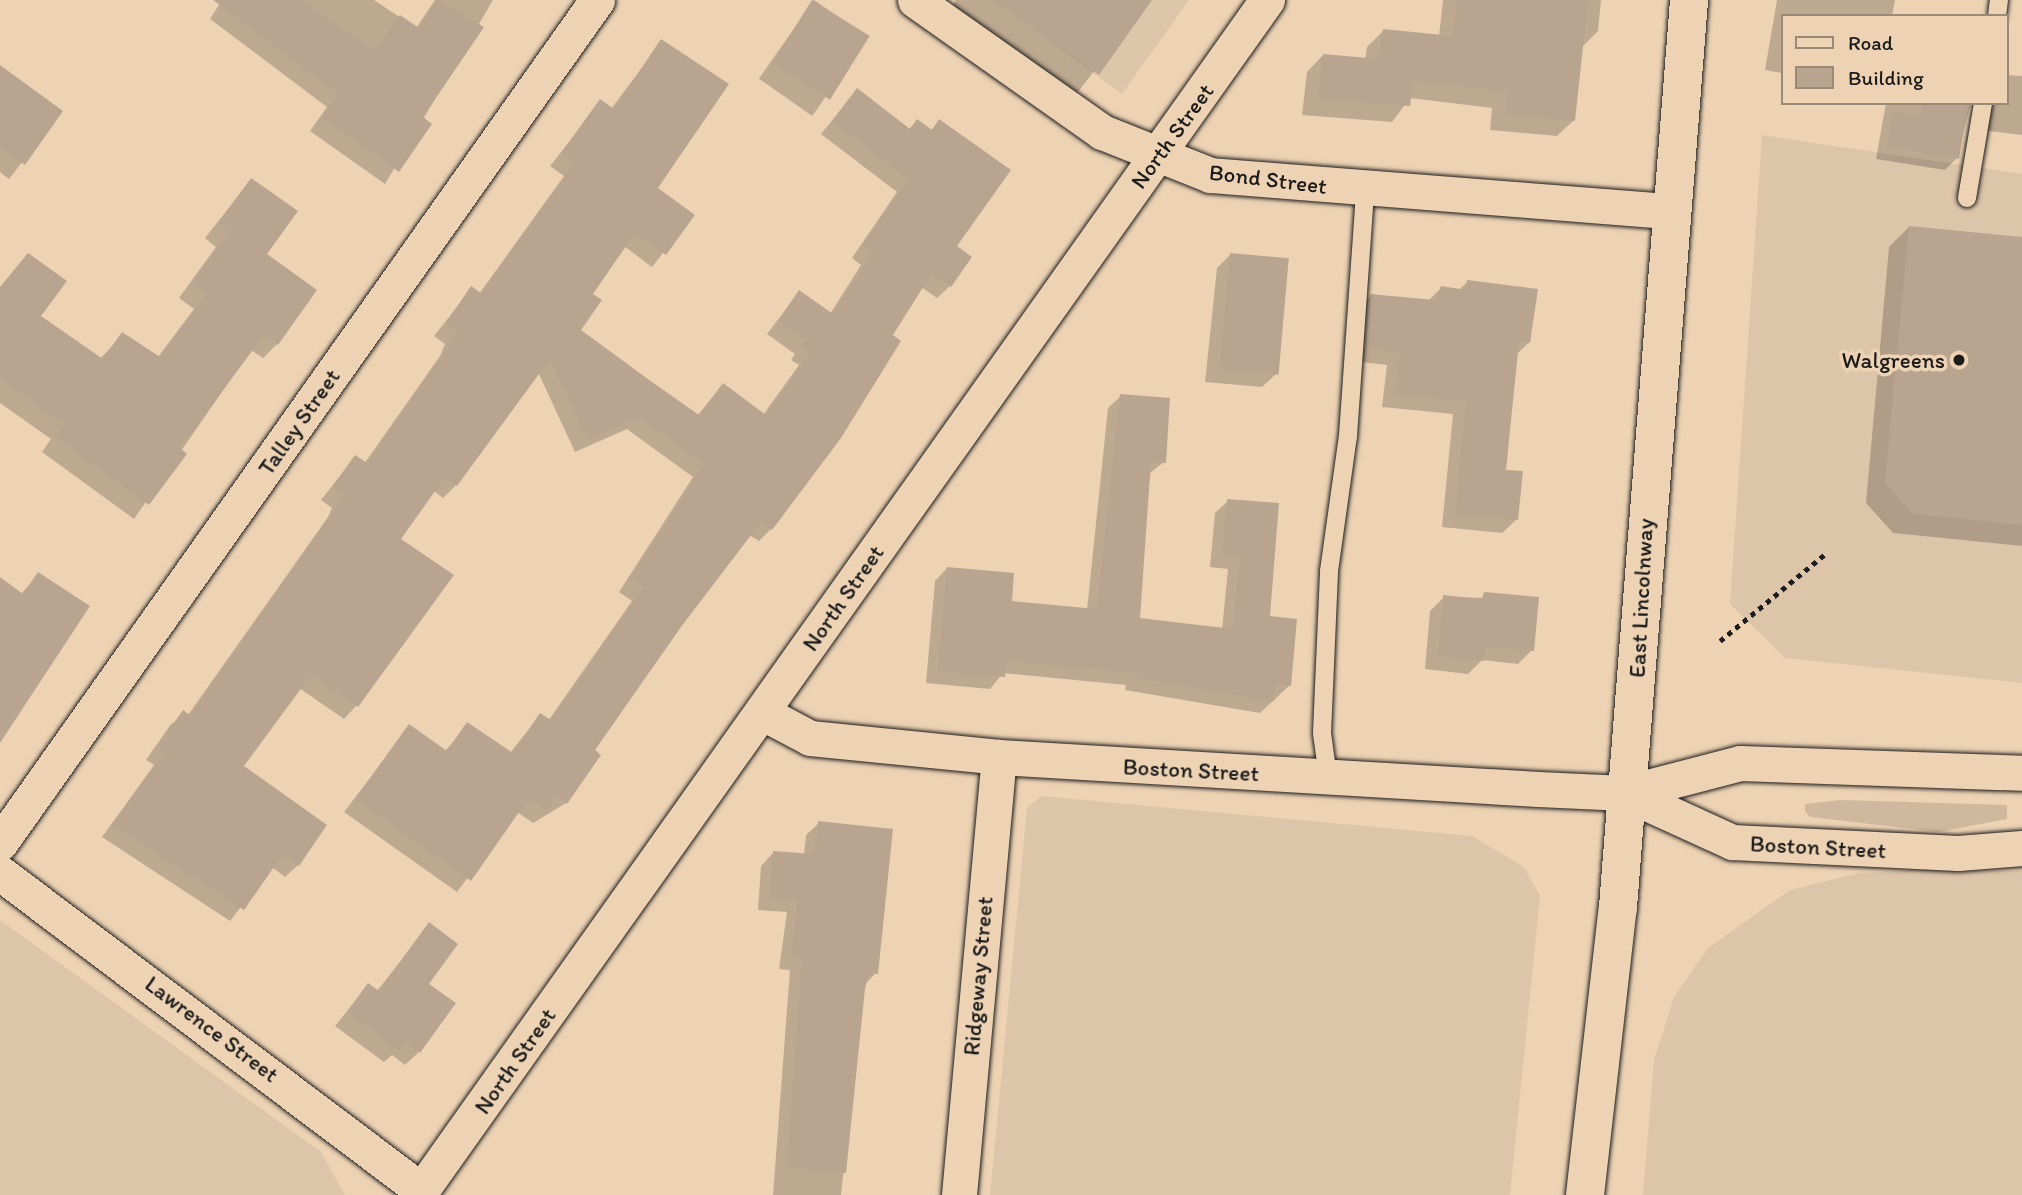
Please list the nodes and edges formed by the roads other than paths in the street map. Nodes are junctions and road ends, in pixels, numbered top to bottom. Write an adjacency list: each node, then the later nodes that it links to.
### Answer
1 (597, 0): 15 (street, Talley Street)
2 (915, 0): 6 (street, Bond Street)
3 (1267, 0): 6 (street, North Street)
4 (1689, 0): 9 (main road, East Lincolnway)
5 (1983, 105): 8 (lane)
6 (1158, 156): 7 (street, Bond Street); 10 (street, North Street)
7 (1365, 191): 9 (street, Bond Street); 13 (lane)
8 (1967, 198)
9 (1669, 211): 14 (main road, East Lincolnway)
10 (763, 713): 11 (street, Boston Street); 18 (street, North Street)
11 (999, 757): 13 (street, Boston Street); 19 (street, Ridgeway Street)
12 (2022, 773): 14 (street, Boston Street)
13 (1328, 776): 14 (street, Boston Street)
14 (1625, 793): 16 (street, Boston Street); 20 (main road, East Lincolnway)
15 (0, 842)
16 (2022, 848)
17 (0, 873): 18 (street, Lawrence Street)
18 (419, 1193)
19 (958, 1195)
20 (1585, 1195)

